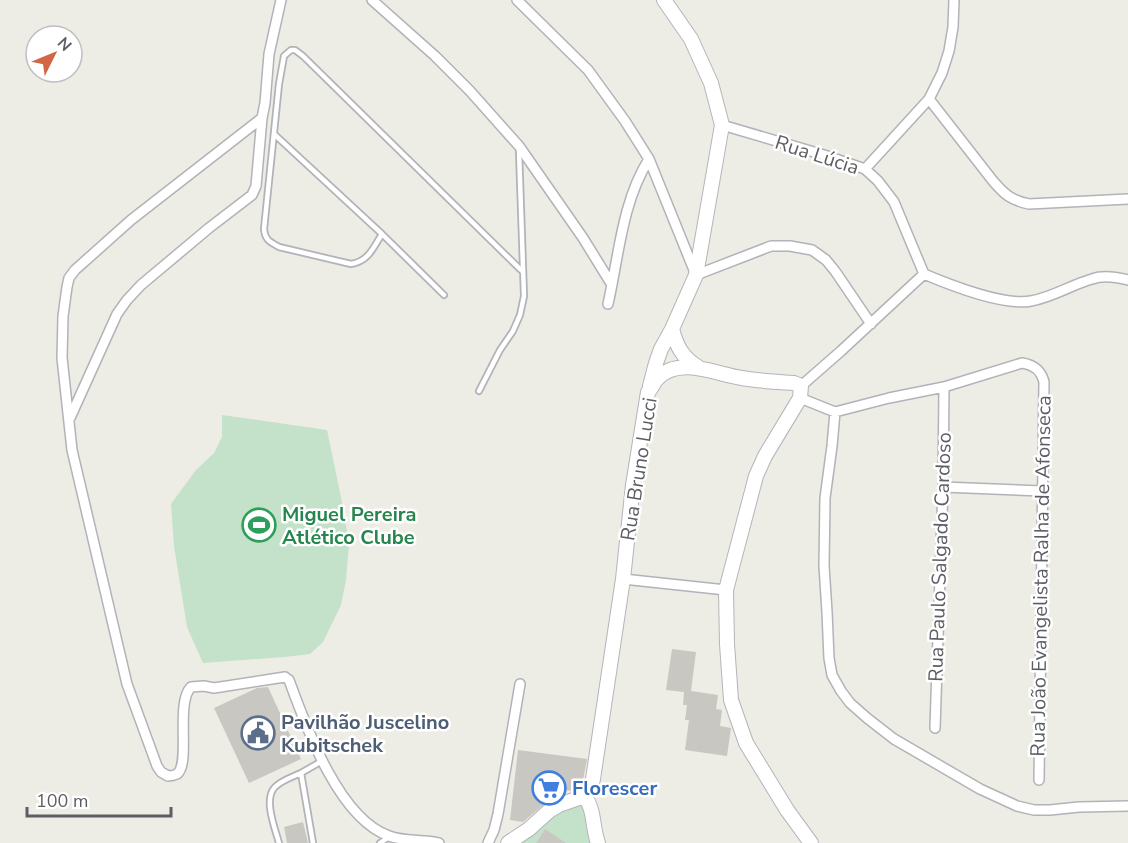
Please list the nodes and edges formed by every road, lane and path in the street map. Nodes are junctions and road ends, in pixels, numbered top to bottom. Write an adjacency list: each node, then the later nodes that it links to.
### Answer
1 (281, 0): 7 (street)
2 (372, 0): 10 (street)
3 (517, 0): 11 (street)
4 (664, 0): 8 (street)
5 (954, 0): 6 (street)
6 (929, 99): 12 (street); 13 (street)
7 (262, 118): 30 (street); 30 (street)
8 (722, 124): 12 (street, Rua Lúcia); 17 (street)
9 (274, 134): 14 (lane); 14 (lane); 15 (lane)
10 (519, 146): 15 (lane); 19 (street)
11 (650, 159): 17 (street); 19 (street)
12 (865, 169): 16 (street, Rua Lúcia)
13 (1128, 199)
14 (382, 234): 20 (lane)
15 (523, 272): 26 (lane)
16 (924, 274): 18 (street); 22 (street)
17 (696, 275): 22 (street); 23 (street)
18 (1128, 280)
19 (612, 285): 21 (street)
20 (444, 295)
21 (608, 304)
22 (871, 324): 28 (street)
23 (672, 329): 24 (street); 27 (street)
24 (698, 368): 27 (street, Rua Bruno Lucci); 28 (street, Rua Bruno Lucci)
25 (944, 387): 29 (street, Rua João Evangelista Ralha de Afonseca); 31 (street, Rua Paulo Salgado Cardoso); 32 (street, Rua João Evangelista Ralha de Afonseca)
26 (479, 392)
27 (648, 392): 33 (street, Rua Bruno Lucci)
28 (801, 392): 29 (street); 34 (street)
29 (835, 412): 41 (street)
30 (69, 420): 37 (street)
31 (943, 488): 32 (street); 36 (street, Rua Paulo Salgado Cardoso)
32 (1042, 491): 39 (street, Rua João Evangelista Ralha de Afonseca)
33 (623, 579): 34 (street); 40 (street, Rua Bruno Lucci)
34 (726, 590): 50 (street)
35 (520, 684): 47 (street)
36 (934, 728)
37 (321, 761): 38 (lane); 42 (street)
38 (301, 773): 44 (lane); 45 (lane)
39 (1039, 780)
40 (585, 796): 48 (street); 49 (street)
41 (1128, 806)
42 (389, 837): 43 (street); 46 (lane)
43 (432, 842)
44 (279, 843)
45 (313, 843)
46 (380, 843)
47 (488, 843)
48 (508, 843)
49 (598, 843)
50 (811, 843)

